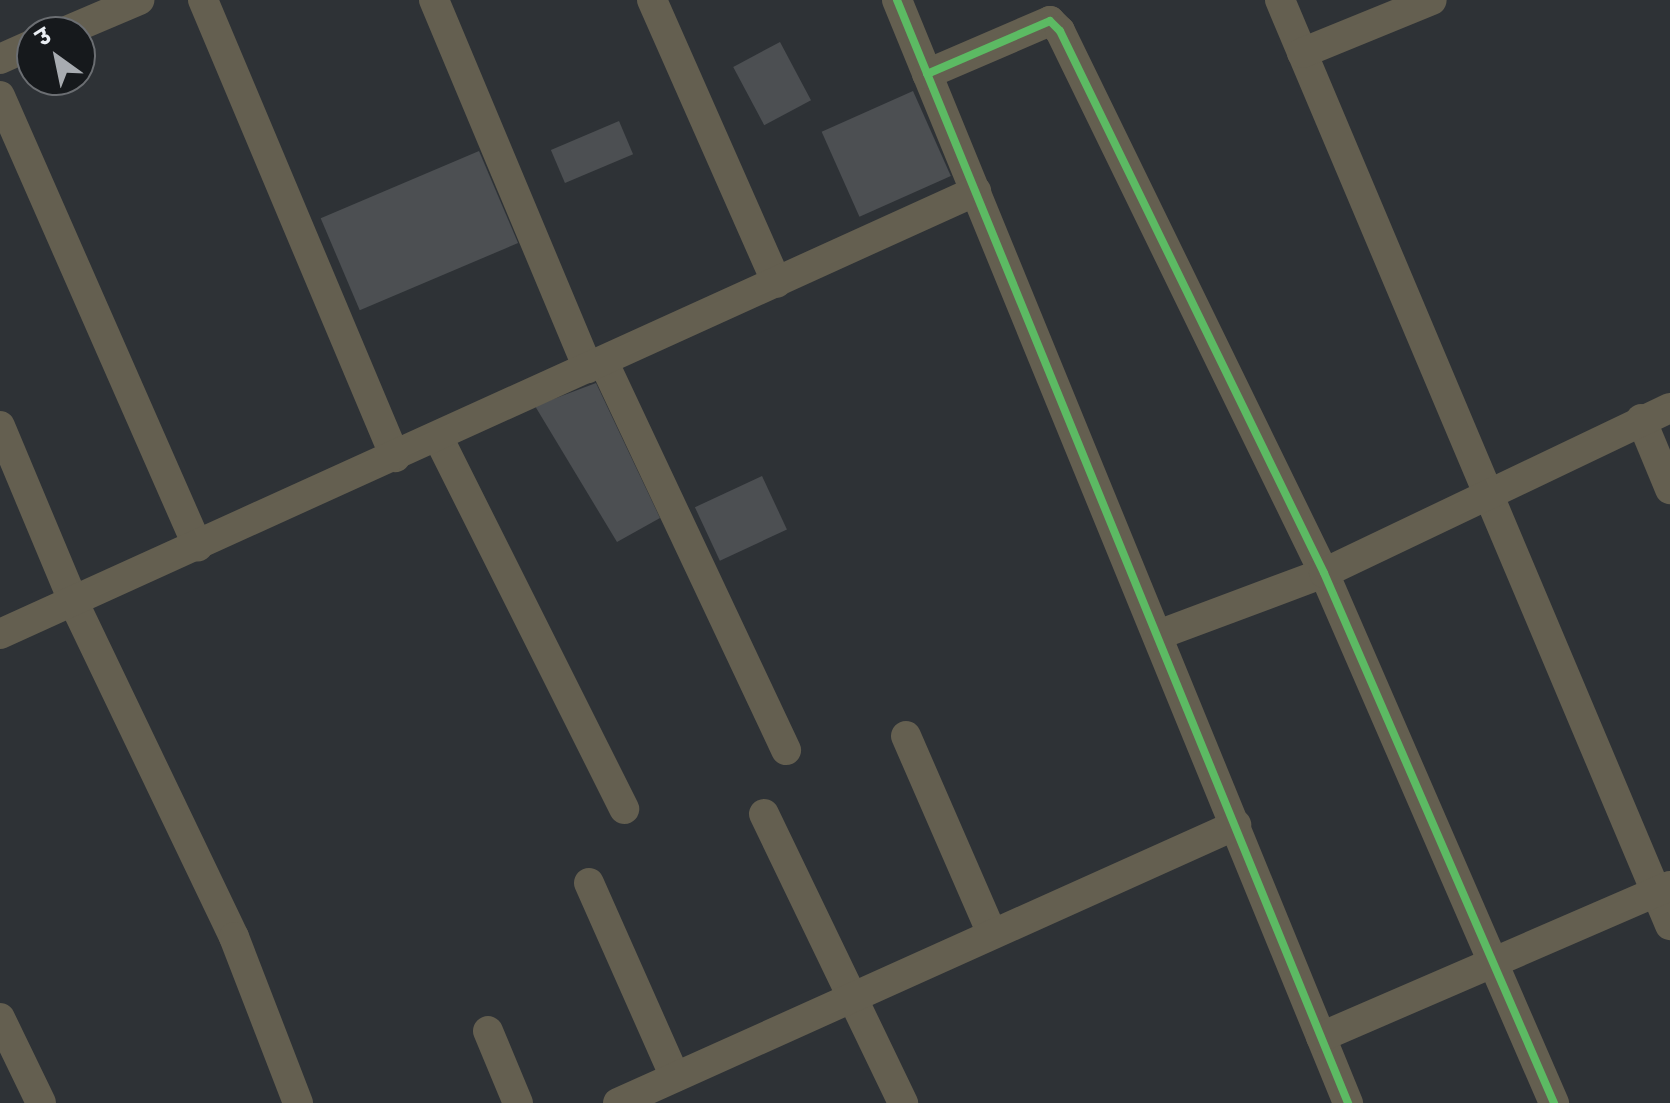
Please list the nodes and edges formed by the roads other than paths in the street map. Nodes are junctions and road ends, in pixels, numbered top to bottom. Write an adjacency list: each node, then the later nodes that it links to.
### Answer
1 (203, 0): 19 (street)
2 (434, 0): 14 (street)
3 (652, 0): 13 (street)
4 (897, 0): 10 (street)
5 (1280, 0): 9 (street)
6 (1432, 0): 9 (street)
7 (123, 3): 8 (street)
8 (96, 16)
9 (1302, 53): 21 (street)
10 (927, 74): 12 (street); 23 (street)
11 (0, 96): 22 (street)
12 (976, 191): 13 (street); 26 (street)
13 (777, 283): 14 (street)
14 (595, 365): 18 (street); 28 (street)
15 (1670, 408): 16 (street)
16 (1641, 419): 20 (street); 21 (street)
17 (0, 426): 24 (street)
18 (438, 437): 19 (street); 29 (street)
19 (395, 457): 22 (street)
20 (1670, 489)
21 (1484, 494): 23 (street); 33 (street)
22 (198, 546): 24 (street)
23 (1324, 573): 26 (street); 36 (street)
24 (74, 603): 25 (street); 43 (street)
25 (0, 634)
26 (1158, 635): 31 (street)
27 (906, 736): 35 (street)
28 (786, 750)
29 (624, 809)
30 (764, 814): 37 (street)
31 (1236, 825): 35 (street); 40 (street)
32 (589, 883): 41 (street)
33 (1663, 889): 34 (street); 36 (street)
34 (1670, 925)
35 (992, 934): 37 (street)
36 (1493, 963): 40 (street); 48 (street)
37 (852, 997): 41 (street); 46 (street)
38 (0, 1018): 42 (street)
39 (488, 1031): 44 (street)
40 (1321, 1037): 47 (street)
41 (675, 1077): 45 (street)
42 (41, 1103)
43 (298, 1103)
44 (518, 1103)
45 (618, 1103)
46 (903, 1103)
47 (1348, 1103)
48 (1554, 1103)

